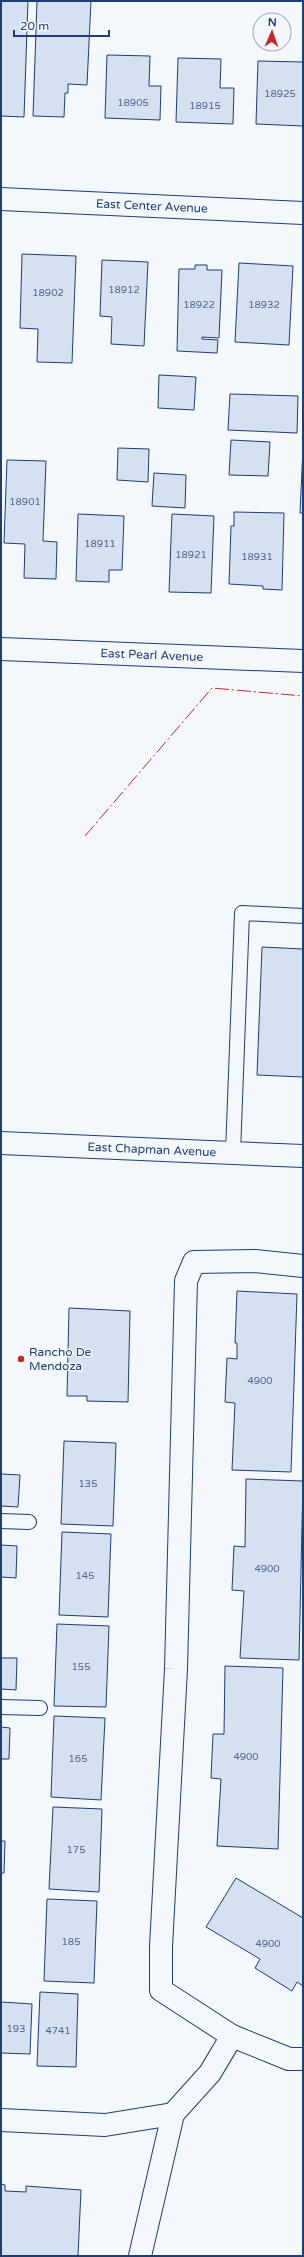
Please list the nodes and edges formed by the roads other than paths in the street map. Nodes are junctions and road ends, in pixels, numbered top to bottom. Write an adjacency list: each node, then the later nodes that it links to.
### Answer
1 (1, 199): 2 (street, East Center Avenue)
2 (303, 213)
3 (1, 649): 4 (street, East Pearl Avenue)
4 (303, 661)
5 (303, 916): 7 (lane)
6 (1, 1143): 7 (street, East Chapman Avenue)
7 (233, 1153): 8 (street, East Chapman Avenue)
8 (303, 1156)
9 (303, 1266): 14 (street)
10 (1, 1521): 11 (lane)
11 (29, 1522)
12 (1, 1707): 13 (lane)
13 (40, 1708)
14 (232, 2036): 15 (street); 16 (street)
15 (303, 2059)
16 (173, 2114): 17 (street); 18 (street)
17 (1, 2120)
18 (140, 2256)

